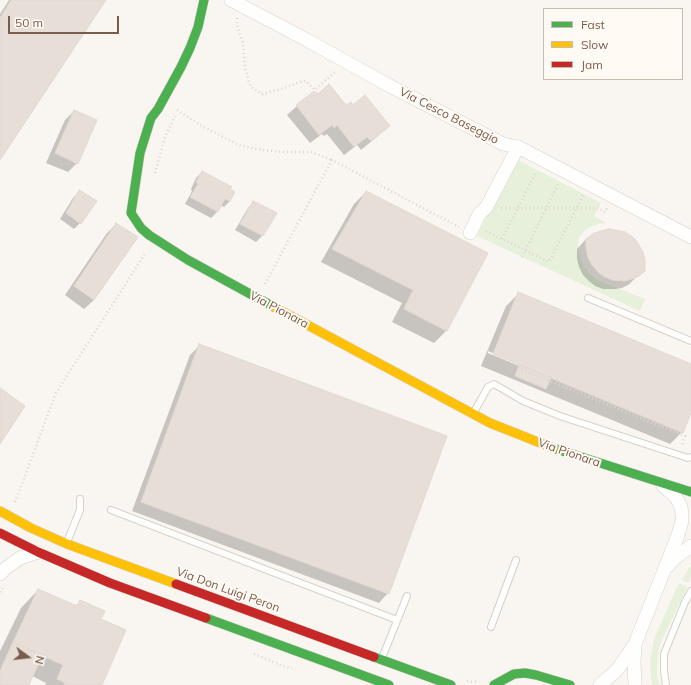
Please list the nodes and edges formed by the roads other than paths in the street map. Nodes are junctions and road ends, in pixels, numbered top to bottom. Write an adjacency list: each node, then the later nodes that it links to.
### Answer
1 (204, 0): 8 (street, Via Pionara)
2 (234, 2): 3 (street, Via Cesco Baseggio)
3 (518, 147): 4 (street); 5 (street, Via Cesco Baseggio)
4 (476, 231)
5 (691, 237)
6 (588, 298): 7 (lane)
7 (691, 341)
8 (473, 413): 9 (lane); 10 (street, Via Pionara)
9 (691, 457)
10 (647, 479): 11 (street, Via Pionara); 16 (street, Via Pionara)
11 (691, 492)
12 (691, 497): 16 (street)
13 (80, 499): 19 (lane)
14 (111, 510): 27 (lane)
15 (0, 511): 19 (street, Via Don Luigi Peron)
16 (682, 518): 18 (street, Via Pionara); 23 (street)
17 (0, 532): 21 (street)
18 (691, 535)
19 (67, 544): 30 (street, Via Don Luigi Peron)
20 (691, 546): 23 (street)
21 (38, 552): 24 (street); 31 (street)
22 (516, 560): 28 (lane)
23 (664, 570): 29 (street)
24 (0, 574)
25 (691, 591): 37 (lane)
26 (406, 596): 27 (lane)
27 (397, 620): 30 (lane)
28 (491, 627)
29 (635, 644): 35 (street); 36 (street)
30 (382, 659): 32 (street, Via Don Luigi Peron)
31 (389, 685)
32 (451, 685)
33 (494, 685): 34 (street)
34 (570, 685)
35 (600, 685)
36 (635, 685)
37 (666, 685)

